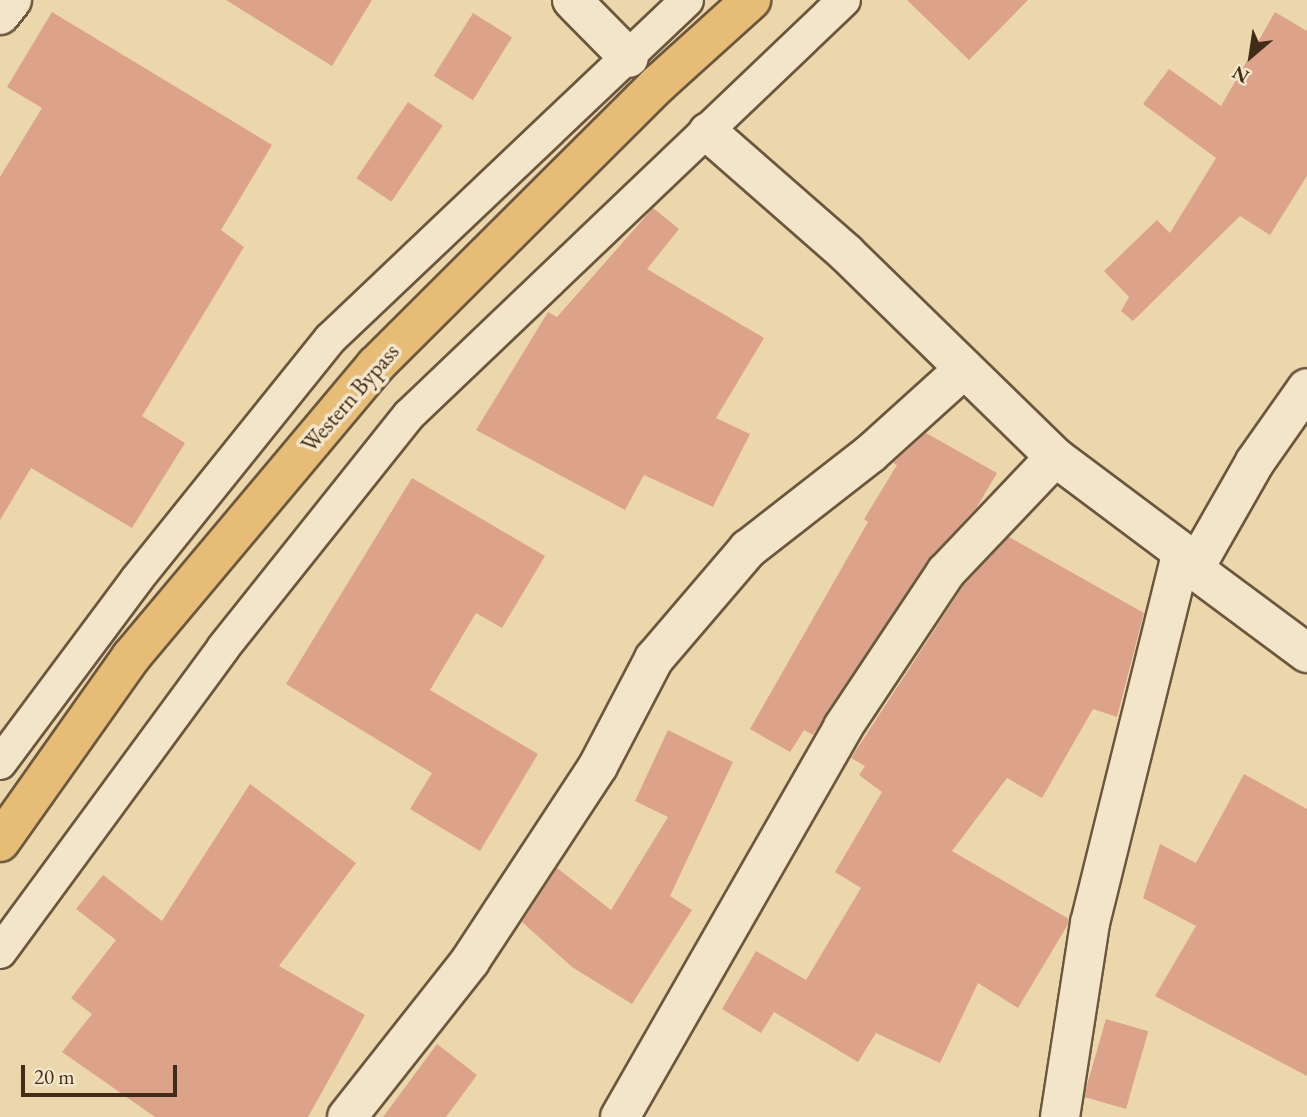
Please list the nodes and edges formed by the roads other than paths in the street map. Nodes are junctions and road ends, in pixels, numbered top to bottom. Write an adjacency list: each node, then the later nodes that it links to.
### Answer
1 (12, 0): 6 (street)
2 (572, 0): 7 (street)
3 (687, 0): 7 (lane)
4 (751, 0): 15 (main road, Western Bypass)
5 (844, 0): 8 (lane)
6 (0, 15)
7 (629, 58): 14 (lane)
8 (708, 132): 9 (street); 16 (lane)
9 (964, 369): 11 (street); 17 (street)
10 (1307, 388): 12 (street)
11 (1055, 457): 12 (street); 18 (street)
12 (1188, 561): 13 (street); 19 (street)
13 (1307, 653)
14 (0, 763)
15 (0, 842)
16 (0, 952)
17 (347, 1117)
18 (620, 1117)
19 (1060, 1117)

